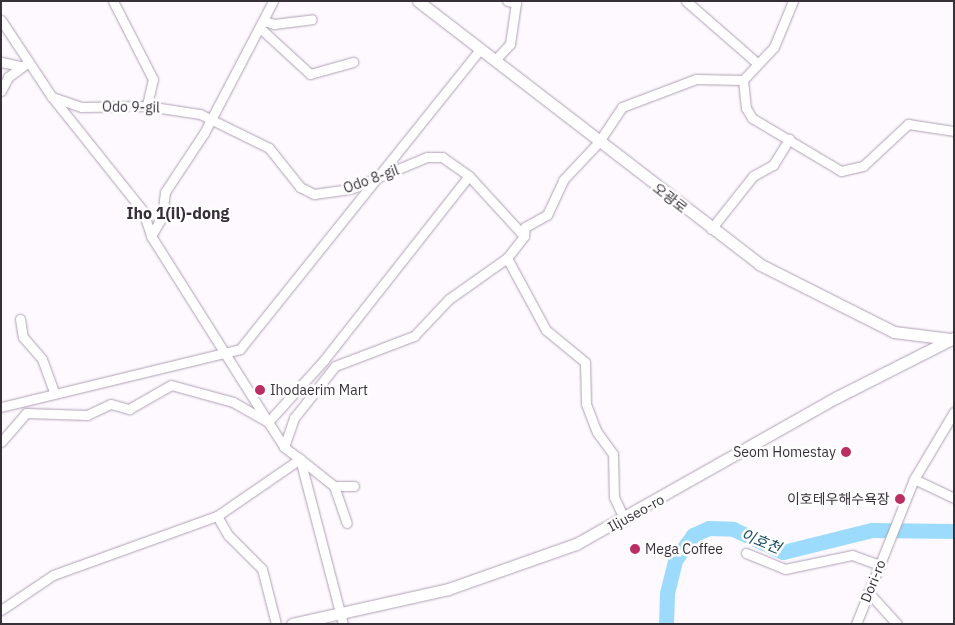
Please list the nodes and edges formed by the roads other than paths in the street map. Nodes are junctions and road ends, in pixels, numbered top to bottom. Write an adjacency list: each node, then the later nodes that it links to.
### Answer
1 (113, 1): 19 (street)
2 (273, 1): 9 (street)
3 (418, 1): 10 (main road, 오광로)
4 (507, 1): 11 (street)
5 (686, 1): 14 (street)
6 (793, 1): 14 (street)
7 (312, 19): 9 (street)
8 (1, 20): 15 (street)
9 (262, 24): 13 (street); 20 (street)
10 (480, 49): 11 (main road, 오광로); 25 (street)
11 (495, 60): 23 (main road, 오광로)
12 (1, 62): 15 (street)
13 (353, 62)
14 (756, 62): 16 (street)
15 (24, 64): 17 (street); 18 (street)
16 (743, 80): 22 (street); 23 (street)
17 (1, 91)
18 (52, 97): 19 (street, Odo 9-gil); 27 (street)
19 (147, 106): 20 (street, Odo 9-gil)
20 (210, 119): 25 (street, Odo 8-gil); 27 (street)
21 (954, 131): 22 (street)
22 (789, 139): 26 (street)
23 (598, 143): 26 (main road, 오광로); 28 (street)
24 (469, 176): 25 (street, Odo 8-gil); 28 (street, Odo 8-gil); 38 (street)
25 (373, 181): 32 (street)
26 (711, 230): 31 (main road, 오광로)
27 (151, 236): 32 (street)
28 (524, 236): 29 (street)
29 (507, 258): 40 (street); 47 (street)
30 (20, 319): 33 (street)
31 (953, 340): 47 (main road, Iljuseo-ro)
32 (227, 354): 33 (street); 38 (street)
33 (55, 394): 34 (street)
34 (24, 402): 35 (street); 37 (street)
35 (1, 407)
36 (954, 412): 42 (street)
37 (28, 413): 38 (street); 39 (street)
38 (268, 422): 40 (street)
39 (1, 442)
40 (284, 447): 41 (street)
41 (300, 459): 43 (street); 46 (street); 53 (street)
42 (914, 479): 45 (street); 50 (street, Dori-ro)
43 (334, 486): 44 (street); 48 (street)
44 (354, 486)
45 (954, 498)
46 (218, 516): 52 (street); 54 (street)
47 (625, 521): 53 (main road, Iljuseo-ro)
48 (347, 523)
49 (746, 553): 50 (street)
50 (880, 564): 51 (street, Dori-ro)
51 (868, 592): 56 (street, Dori-ro); 57 (street)
52 (1, 610)
53 (342, 618): 55 (main road, Iljuseo-ro)
54 (276, 624)
55 (292, 624)
56 (856, 624)
57 (897, 624)

